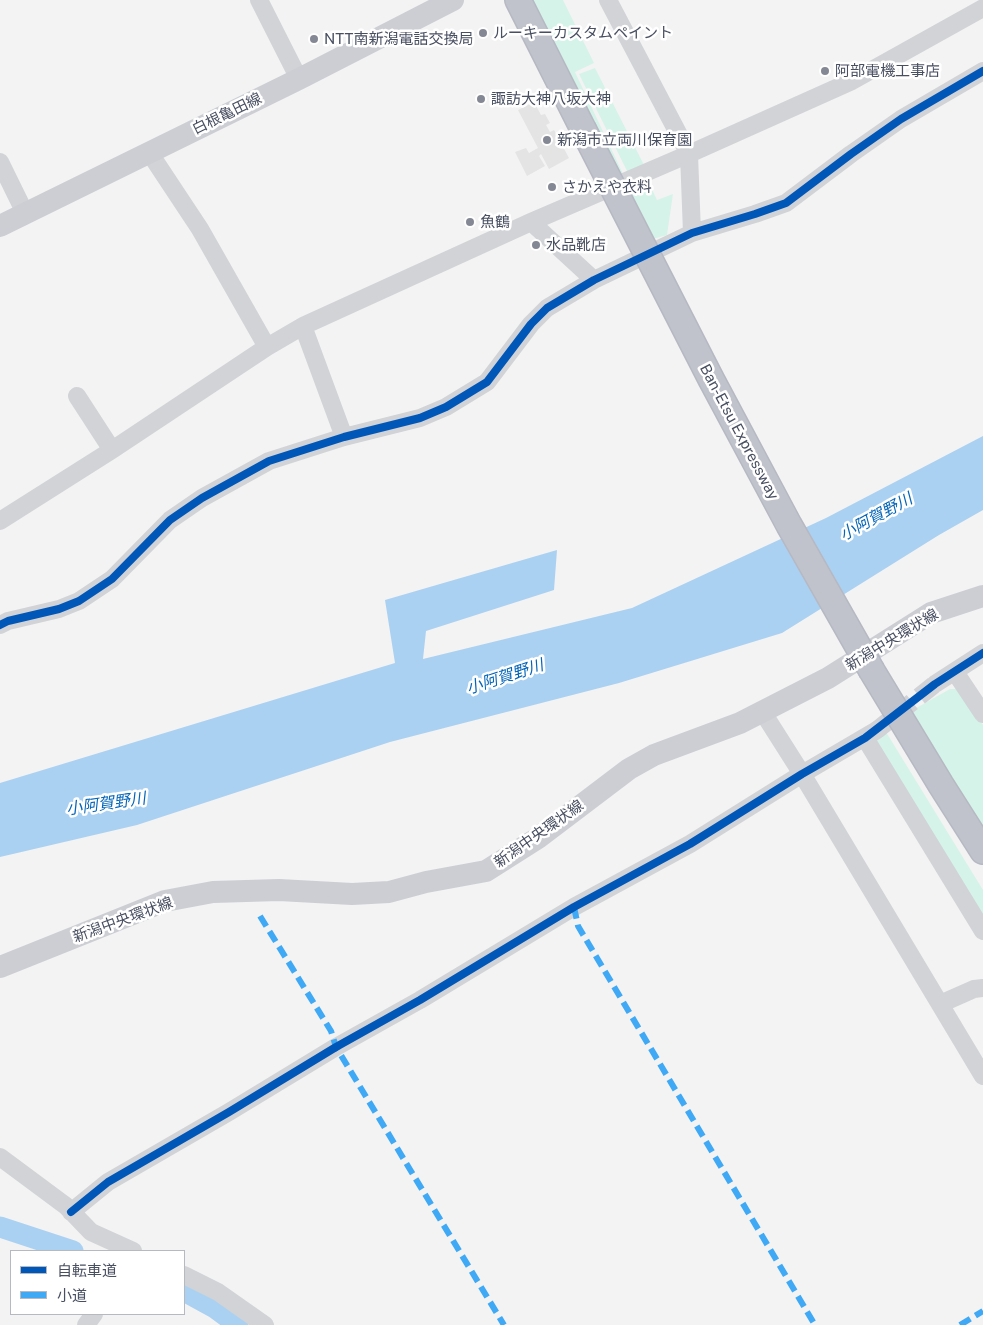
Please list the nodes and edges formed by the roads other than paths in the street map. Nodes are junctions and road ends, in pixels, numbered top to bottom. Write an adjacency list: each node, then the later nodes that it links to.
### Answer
1 (259, 0): 7 (street)
2 (453, 0): 7 (main road, 白根亀田線)
3 (518, 0): 30 (highway, Ban-Etsu Expressway, bridge)
4 (608, 0): 9 (street)
5 (983, 8): 9 (street)
6 (983, 71): 14 (street)
7 (299, 79): 8 (main road, 白根亀田線)
8 (149, 152): 11 (main road, 白根亀田線); 17 (street)
9 (689, 154): 12 (street); 14 (street)
10 (0, 162): 11 (street)
11 (25, 213): 13 (main road, 白根亀田線)
12 (531, 222): 15 (street); 16 (street)
13 (0, 226)
14 (692, 233): 15 (street)
15 (594, 280): 19 (street)
16 (303, 326): 17 (street); 19 (street)
17 (267, 348): 20 (street)
18 (77, 396): 20 (street)
19 (344, 437): 23 (street)
20 (112, 450): 21 (street)
21 (0, 521)
22 (983, 596): 27 (main road, 新潟中央環状線)
23 (0, 625)
24 (983, 653): 25 (street)
25 (955, 672): 26 (street); 28 (street)
26 (935, 684)
27 (762, 711): 29 (street); 32 (main road, 新潟中央環状線)
28 (983, 714)
29 (802, 774): 31 (street); 34 (street); 37 (street)
30 (983, 851)
31 (983, 931)
32 (0, 967)
33 (983, 988): 34 (street)
34 (940, 1004): 35 (street)
35 (983, 1076)
36 (0, 1157): 37 (street)
37 (71, 1212): 38 (street)
38 (132, 1250)
39 (185, 1276): 40 (street)
40 (265, 1325)

